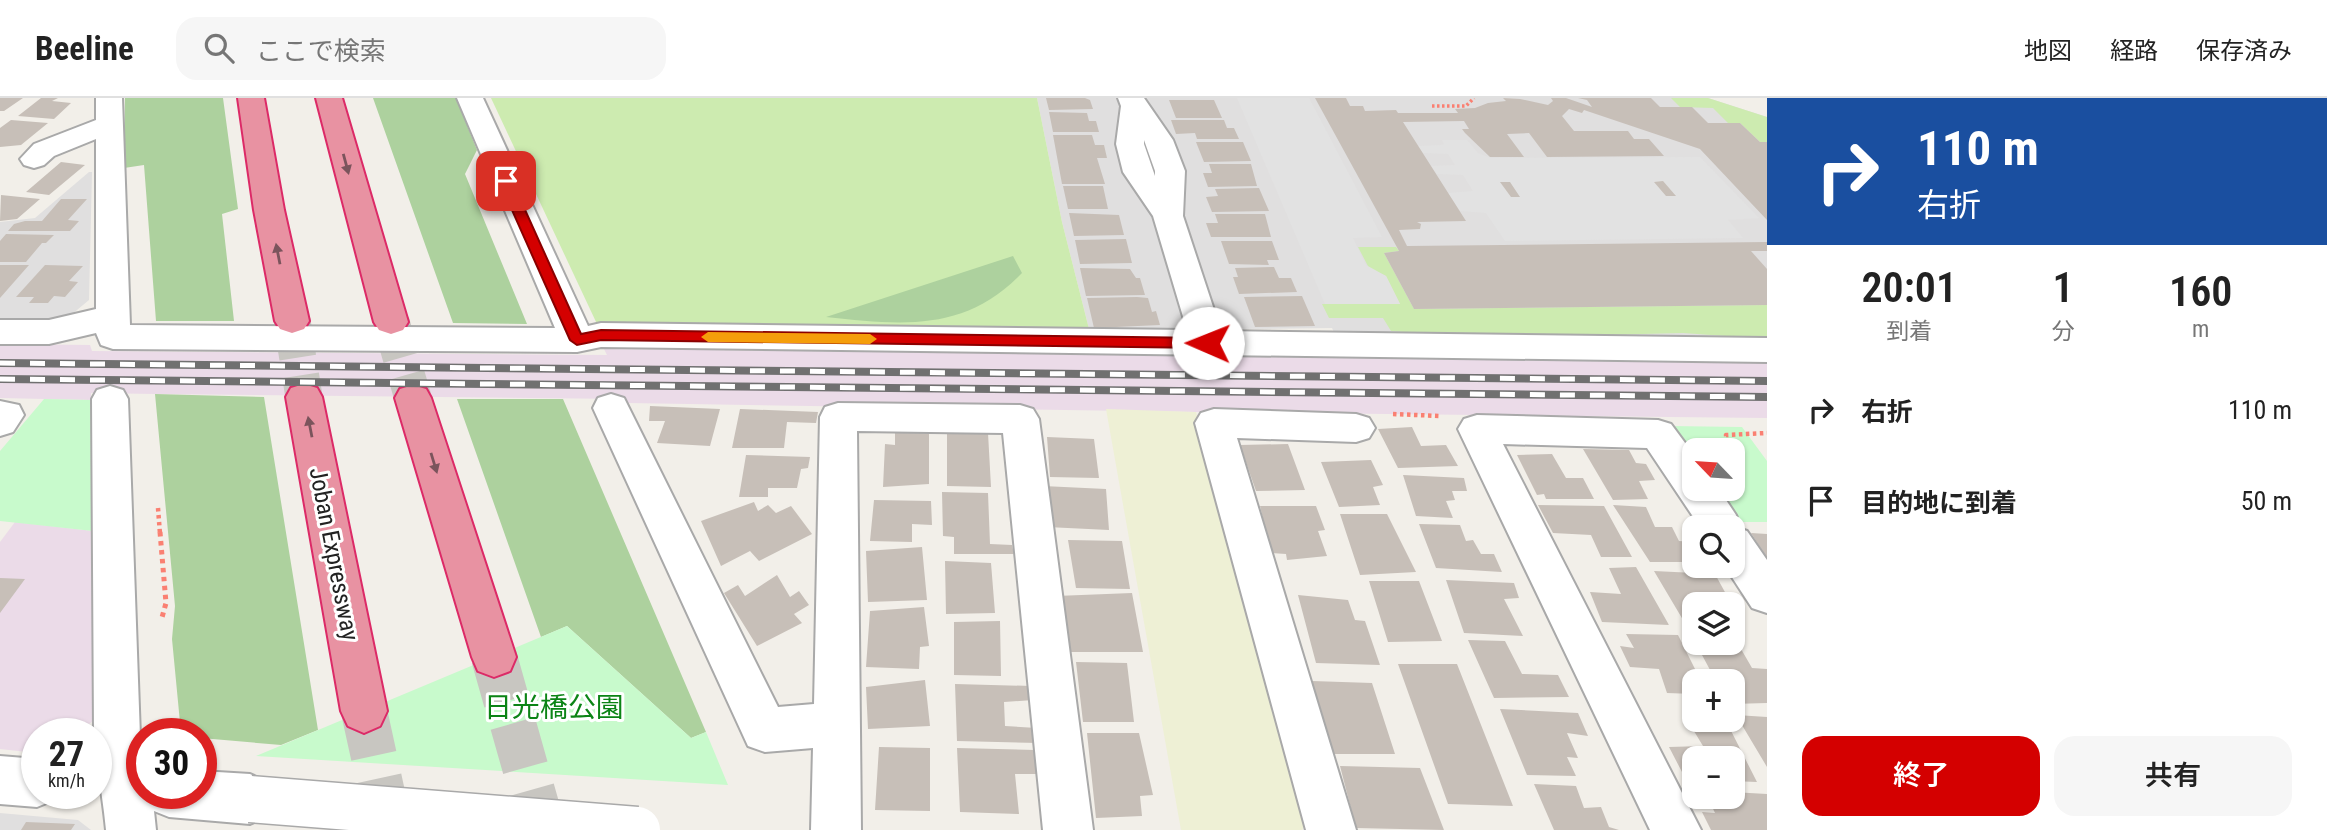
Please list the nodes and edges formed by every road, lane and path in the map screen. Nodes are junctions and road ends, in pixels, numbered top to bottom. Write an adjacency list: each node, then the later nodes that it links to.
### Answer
1 (251, 98): 10 (highway, one-way to 1)
2 (329, 98): 11 (highway, one-way to 11)
3 (470, 98): 13 (street)
4 (1474, 98): 6 (path)
5 (1133, 102): 14 (street)
6 (1432, 106)
7 (109, 111): 8 (street); 9 (street)
8 (34, 159)
9 (113, 317): 12 (street); 13 (street)
10 (292, 321)
11 (391, 322)
12 (0, 332)
13 (577, 340): 14 (street)
14 (1208, 343): 15 (street)
15 (1767, 350)
16 (304, 397): 30 (highway, Joban Expressway, one-way to 16)
17 (413, 398): 29 (highway, one-way to 29)
18 (110, 400): 34 (street)
19 (611, 408): 31 (street)
20 (0, 415): 21 (street)
21 (0, 422)
22 (1356, 428): 23 (path); 39 (street)
23 (1477, 429): 26 (street); 40 (street)
24 (1767, 433): 25 (path)
25 (1726, 438)
26 (1682, 468)
27 (1745, 562): 28 (street)
28 (1767, 595)
29 (494, 657)
30 (364, 711)
31 (836, 724): 37 (street); 38 (street)
32 (0, 780): 33 (street)
33 (21, 782)
34 (126, 782)
35 (217, 799): 36 (street, bridge)
36 (637, 830)
37 (836, 830)
38 (1068, 830)
39 (1331, 830)
40 (1676, 830)

